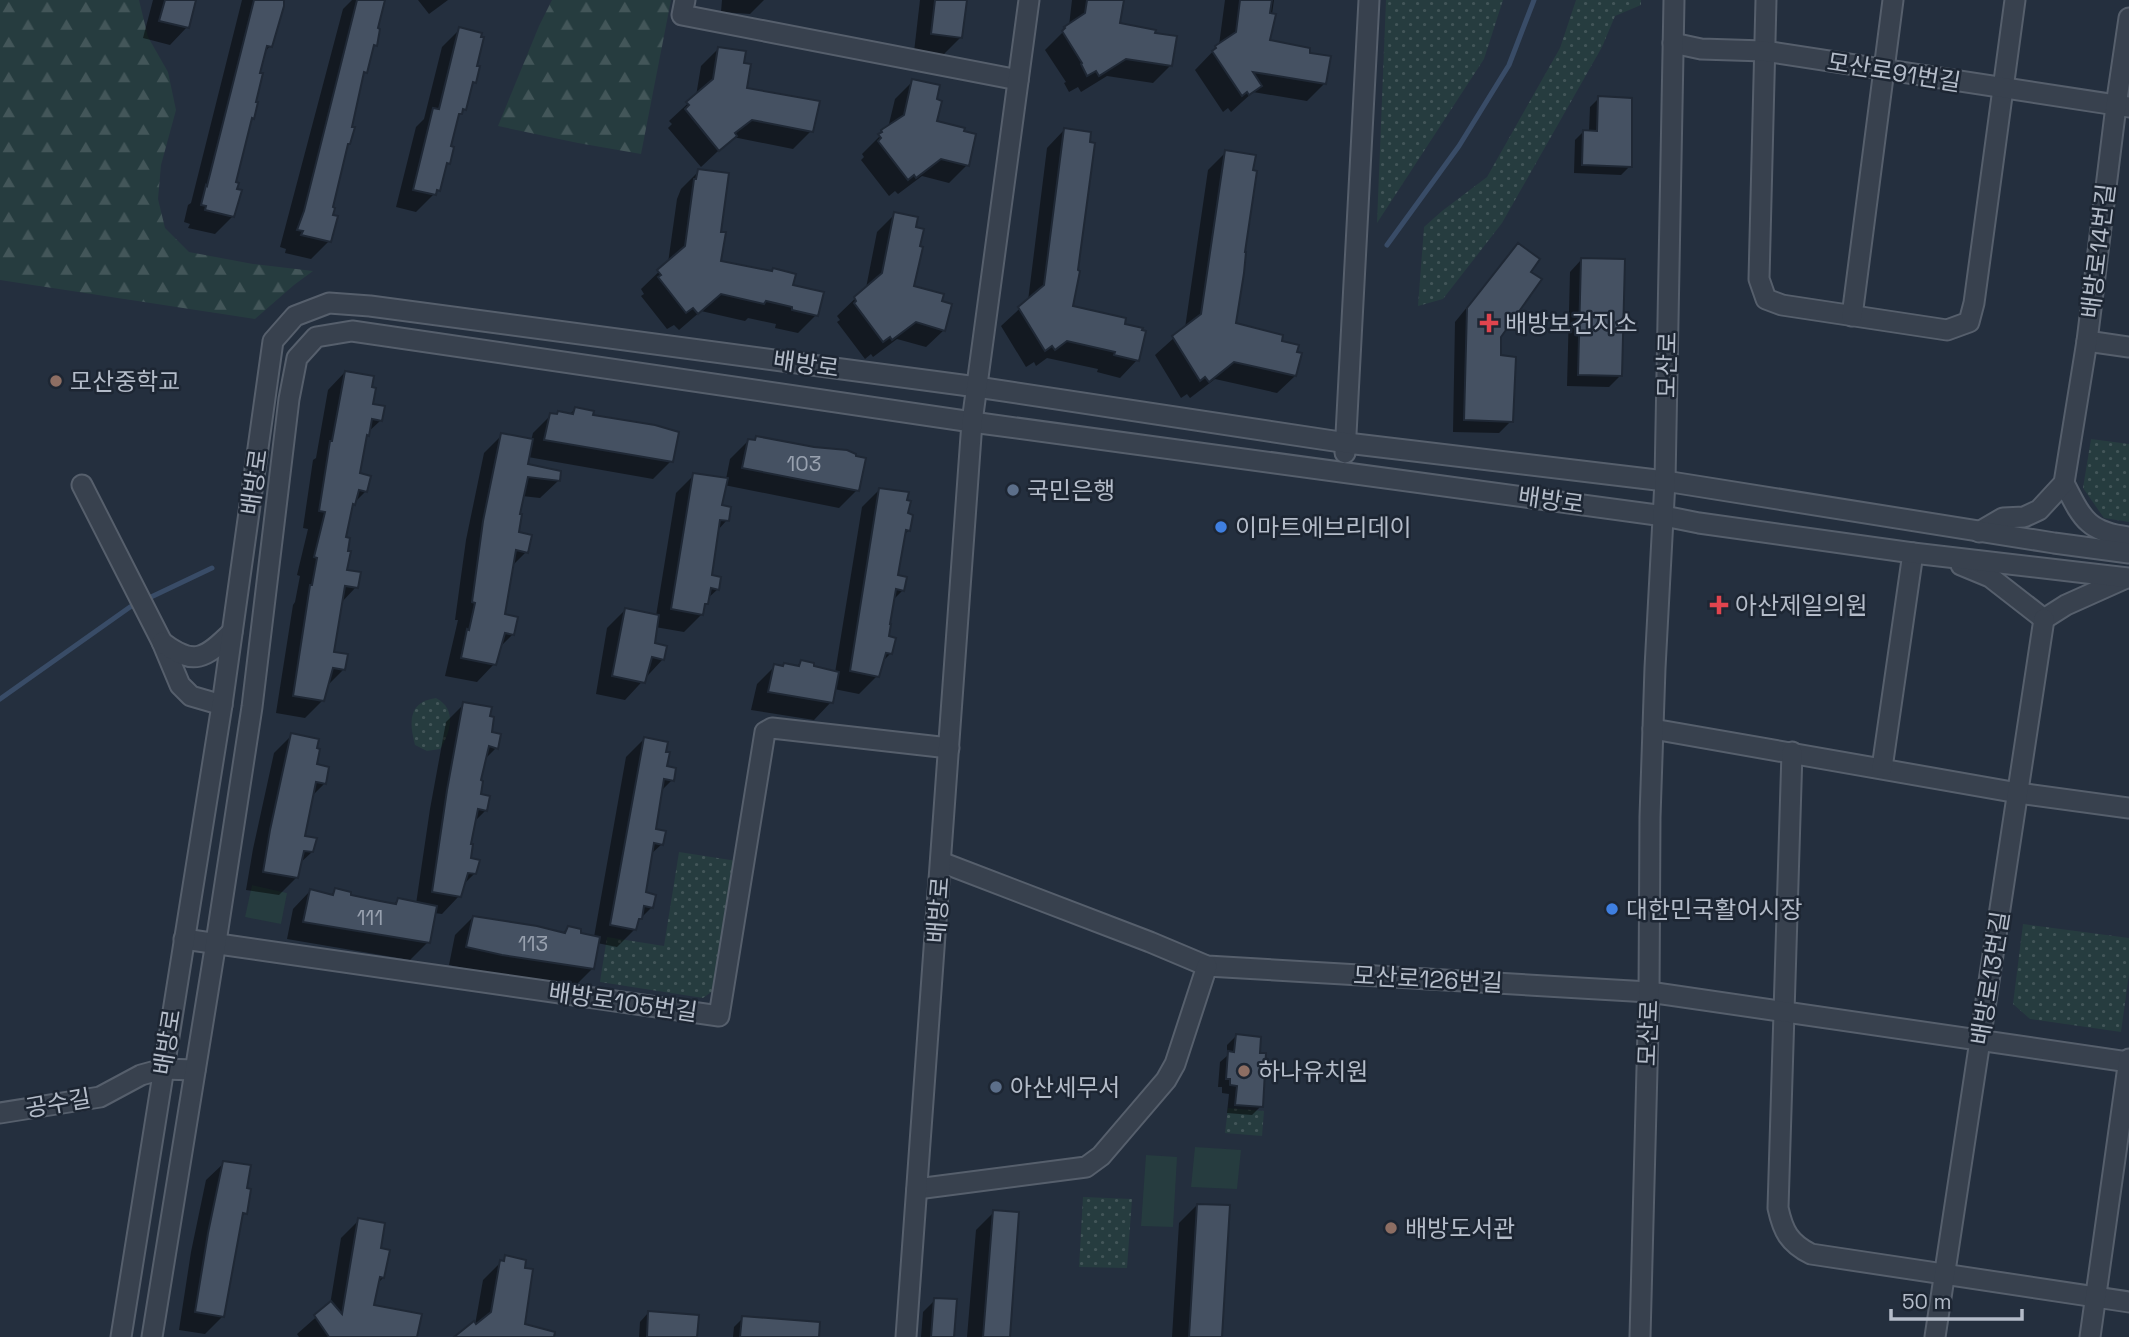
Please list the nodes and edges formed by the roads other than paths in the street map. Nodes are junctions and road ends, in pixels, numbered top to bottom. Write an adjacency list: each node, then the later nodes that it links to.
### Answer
1 (685, 0): 12 (street)
2 (1029, 0): 12 (street, 배방로)
3 (1369, 0): 20 (street)
4 (1674, 0): 9 (street, 모산로)
5 (1766, 0): 10 (street)
6 (1894, 0): 11 (street)
7 (2015, 0): 13 (street)
8 (2129, 18): 14 (street, 배방로14번길)
9 (1672, 43): 10 (street, 모산로91번길); 22 (street, 모산로)
10 (1763, 51): 11 (street, 모산로91번길); 15 (street)
11 (1884, 69): 13 (street, 모산로91번길); 15 (street)
12 (1018, 80): 18 (street, 배방로)
13 (2004, 90): 14 (street, 모산로91번길); 15 (street)
14 (2122, 106): 16 (street, 배방로14번길)
15 (1852, 316)
16 (2087, 341): 17 (street); 23 (street, 배방로14번길)
17 (2129, 347)
18 (977, 387): 19 (street, 배방로); 20 (street, 배방로); 33 (street, 배방로)
19 (972, 422): 21 (street, 배방로); 37 (street, 배방로); 44 (street, 배방로)
20 (1346, 443): 21 (street); 22 (street, 배방로)
21 (1342, 471): 25 (street, 배방로)
22 (1665, 481): 25 (street, 모산로); 26 (street, 배방로)
23 (2064, 484): 26 (street); 27 (street)
24 (82, 485): 34 (street)
25 (1664, 516): 28 (street, 배방로); 36 (street, 모산로)
26 (1979, 531): 29 (street, 배방로)
27 (2129, 537)
28 (1913, 553): 30 (street, 배방로); 39 (street)
29 (2129, 553)
30 (1943, 557): 31 (street, 배방로); 32 (street)
31 (2128, 577): 32 (street)
32 (2044, 619): 40 (street, 배방로13번길)
33 (232, 632): 34 (street); 35 (street, 배방로)
34 (162, 642): 35 (street)
35 (222, 705): 43 (street, 배방로)
36 (1653, 729): 38 (street); 46 (street, 모산로)
37 (949, 748): 42 (street, 배방로); 44 (street, 배방로105번길)
38 (1792, 752): 39 (street); 47 (street)
39 (1882, 768): 40 (street)
40 (2018, 793): 41 (street); 48 (street, 배방로13번길)
41 (2129, 808)
42 (941, 862): 45 (street, 모산로126번길); 53 (street, 배방로)
43 (184, 939): 44 (street, 배방로105번길); 50 (street, 배방로)
44 (216, 942): 51 (street, 배방로)
45 (1207, 966): 46 (street, 모산로126번길); 53 (street)
46 (1650, 992): 47 (street, 모산로126번길); 60 (street, 모산로)
47 (1784, 1012): 48 (street, 모산로126번길); 54 (street)
48 (1981, 1041): 49 (street, 모산로126번길); 54 (street, 배방로13번길)
49 (2129, 1061): 55 (street)
50 (163, 1069): 51 (street, 공수길); 52 (street, 공수길); 57 (street, 배방로)
51 (195, 1070): 58 (street, 배방로)
52 (0, 1113)
53 (917, 1189): 59 (street, 배방로)
54 (1945, 1275): 55 (street); 61 (street, 배방로13번길)
55 (2096, 1297): 56 (street); 62 (street)
56 (2129, 1302)
57 (121, 1337)
58 (152, 1337)
59 (906, 1337)
60 (1640, 1337)
61 (1935, 1337)
62 (2090, 1337)

